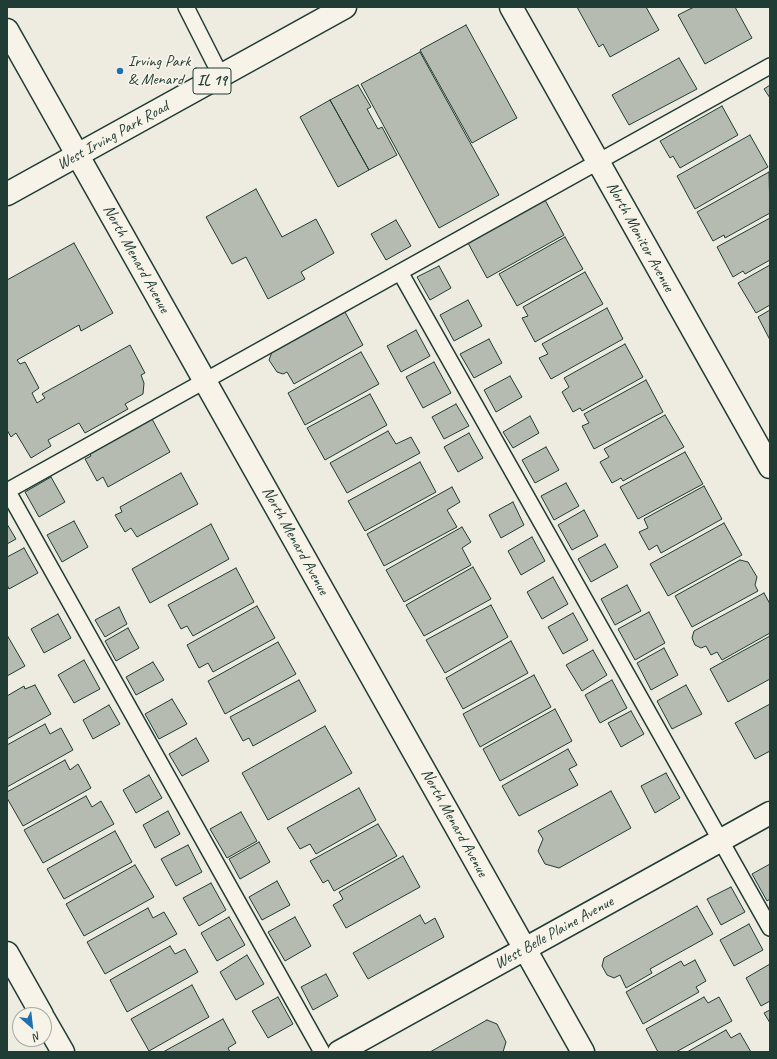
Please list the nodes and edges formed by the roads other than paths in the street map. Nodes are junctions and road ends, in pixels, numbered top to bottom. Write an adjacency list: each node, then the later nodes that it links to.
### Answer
1 (186, 7): 6 (lane)
2 (345, 7): 6 (street, West Irving Park Road / IL 19)
3 (511, 7): 8 (street, North Monitor Avenue)
4 (7, 30): 7 (street, North Menard Avenue)
5 (770, 66): 8 (lane)
6 (221, 76): 7 (street, West Irving Park Road / IL 19)
7 (78, 155): 9 (street, West Irving Park Road / IL 19); 11 (street, North Menard Avenue)
8 (598, 161): 10 (lane); 12 (street, North Monitor Avenue)
9 (7, 194)
10 (400, 272): 11 (lane); 15 (lane)
11 (205, 380): 13 (lane); 17 (street, North Menard Avenue)
12 (770, 467)
13 (7, 491): 22 (lane)
14 (770, 813): 15 (street, West Belle Plaine Avenue)
15 (721, 840): 16 (lane); 17 (street, West Belle Plaine Avenue)
16 (770, 928)
17 (525, 949): 23 (street, West Belle Plaine Avenue); 24 (street, North Menard Avenue)
18 (7, 953): 19 (street)
19 (37, 1007)
20 (52, 1033): 21 (street)
21 (63, 1052)
22 (322, 1052)
23 (339, 1052)
24 (583, 1052)

